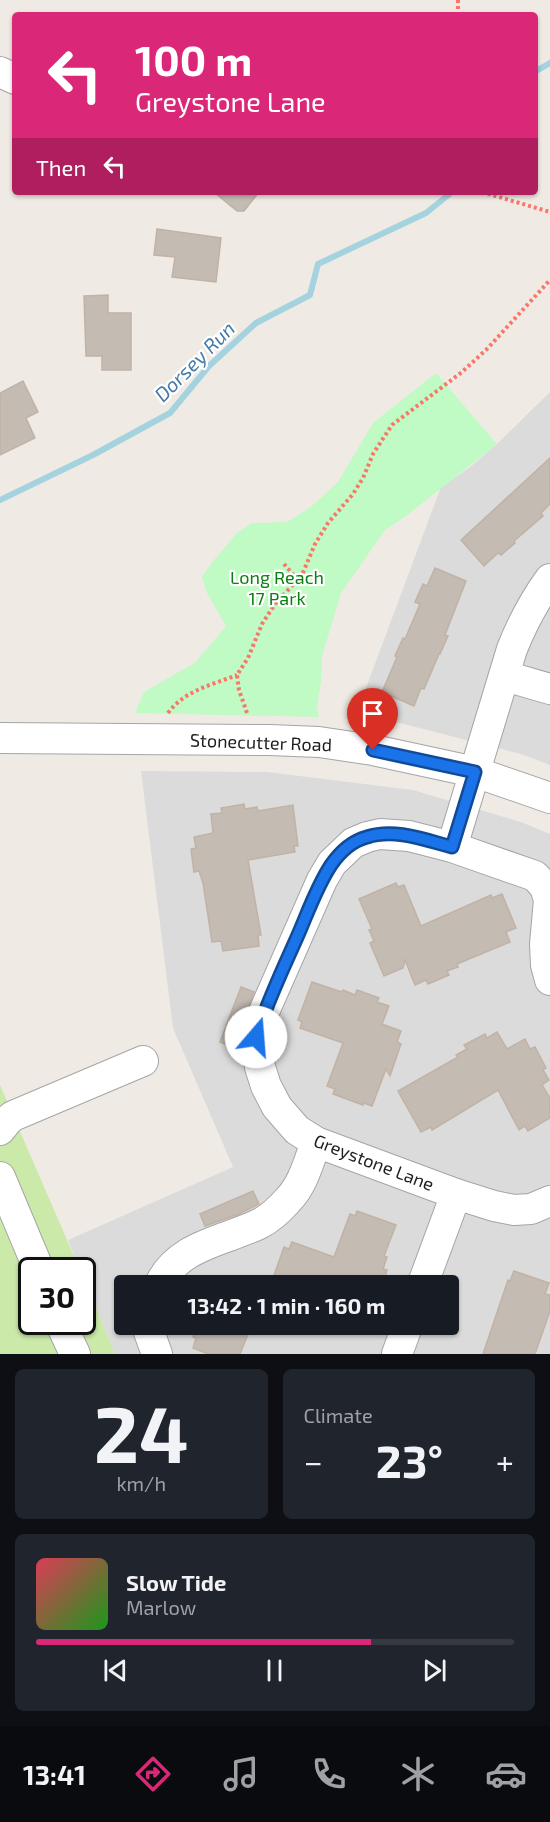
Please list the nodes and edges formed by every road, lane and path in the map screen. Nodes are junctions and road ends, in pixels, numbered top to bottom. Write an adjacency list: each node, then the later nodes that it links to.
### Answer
1 (492, 195): 2 (path)
2 (550, 212)
3 (550, 280): 6 (path)
4 (284, 564): 6 (path)
5 (550, 579): 8 (street)
6 (298, 580): 7 (path)
7 (237, 675): 10 (path); 11 (path)
8 (505, 676): 9 (street); 13 (street)
9 (550, 689)
10 (168, 713)
11 (247, 713)
12 (0, 738): 13 (street, Stonecutter Road)
13 (475, 772): 14 (street, Stonecutter Road); 15 (street)
14 (550, 798)
15 (452, 847): 16 (street, Greystone Lane); 19 (street, Greystone Lane)
16 (550, 980)
17 (143, 1061): 18 (street)
18 (0, 1130)
19 (316, 1142): 21 (street, Greystone Lane); 24 (street)
20 (0, 1177): 23 (street)
21 (456, 1194): 22 (street, Greystone Lane); 25 (street)
22 (550, 1201)
23 (34, 1257)
24 (164, 1275)
25 (426, 1275)
26 (66, 1335): 29 (street)
27 (150, 1335): 30 (street)
28 (404, 1335): 31 (street)
29 (75, 1354)
30 (158, 1354)
31 (397, 1354)

